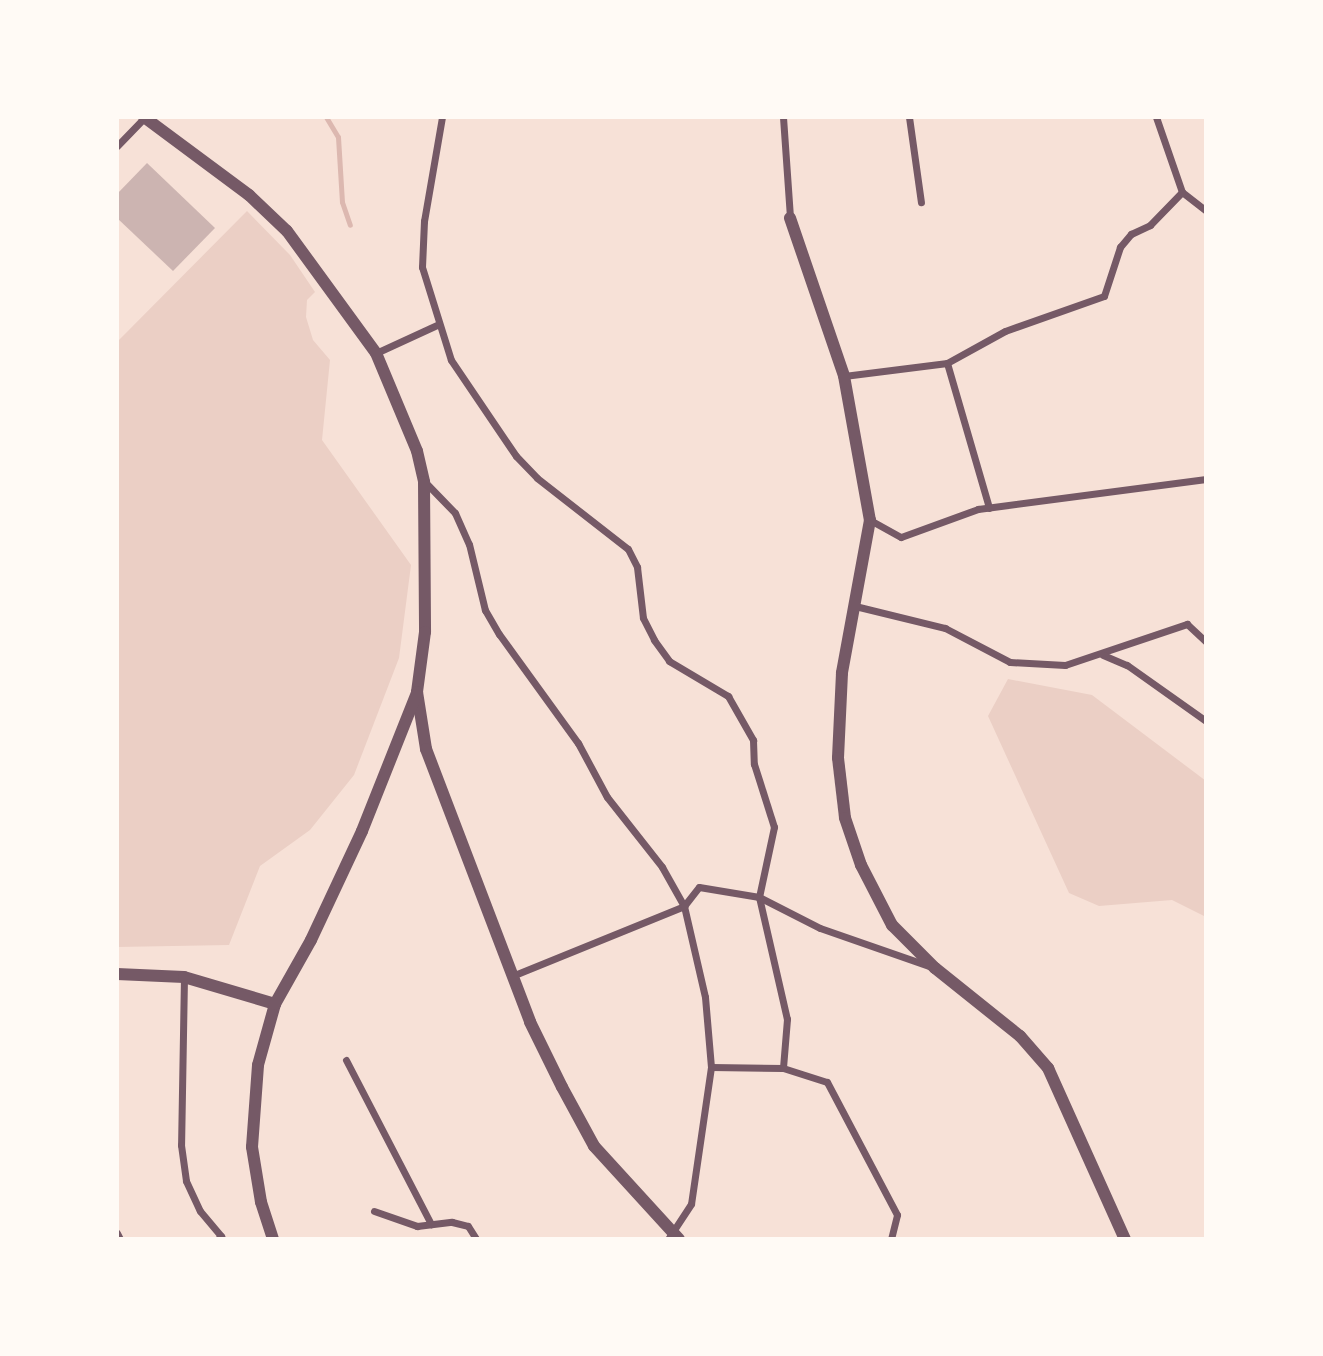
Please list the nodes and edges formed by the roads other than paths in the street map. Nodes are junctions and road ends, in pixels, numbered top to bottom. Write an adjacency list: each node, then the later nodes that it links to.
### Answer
1 (442, 117): 11 (street)
2 (783, 117): 10 (street)
3 (909, 117): 8 (street)
4 (1156, 117): 7 (street)
5 (144, 118): 6 (street); 12 (street)
6 (117, 146)
7 (1182, 192): 9 (street); 13 (street)
8 (921, 202)
9 (1206, 211)
10 (790, 218): 14 (street)
11 (438, 325): 12 (street); 24 (street)
12 (376, 353): 16 (street)
13 (947, 363): 14 (street); 17 (street)
14 (844, 376): 18 (street)
15 (1206, 479): 17 (street)
16 (424, 482): 22 (street); 25 (street)
17 (989, 508): 18 (street)
18 (870, 520): 19 (street)
19 (855, 606): 21 (street); 26 (street)
20 (1206, 642): 21 (street)
21 (1102, 654): 23 (street)
22 (417, 692): 28 (street); 30 (street)
23 (1206, 721)
24 (759, 897): 25 (street); 26 (street); 33 (street)
25 (684, 906): 28 (street); 32 (street)
26 (935, 968): 43 (street)
27 (117, 974): 29 (street)
28 (512, 976): 37 (street)
29 (184, 977): 30 (street); 39 (street)
30 (275, 1004): 40 (street)
31 (345, 1060): 35 (street)
32 (711, 1067): 33 (street); 37 (street)
33 (783, 1068): 42 (street)
34 (374, 1212): 35 (street)
35 (431, 1224): 41 (street)
36 (117, 1233): 38 (street)
37 (673, 1237)
38 (120, 1239)
39 (218, 1239)
40 (273, 1239)
41 (476, 1239)
42 (891, 1239)
43 (1125, 1239)

